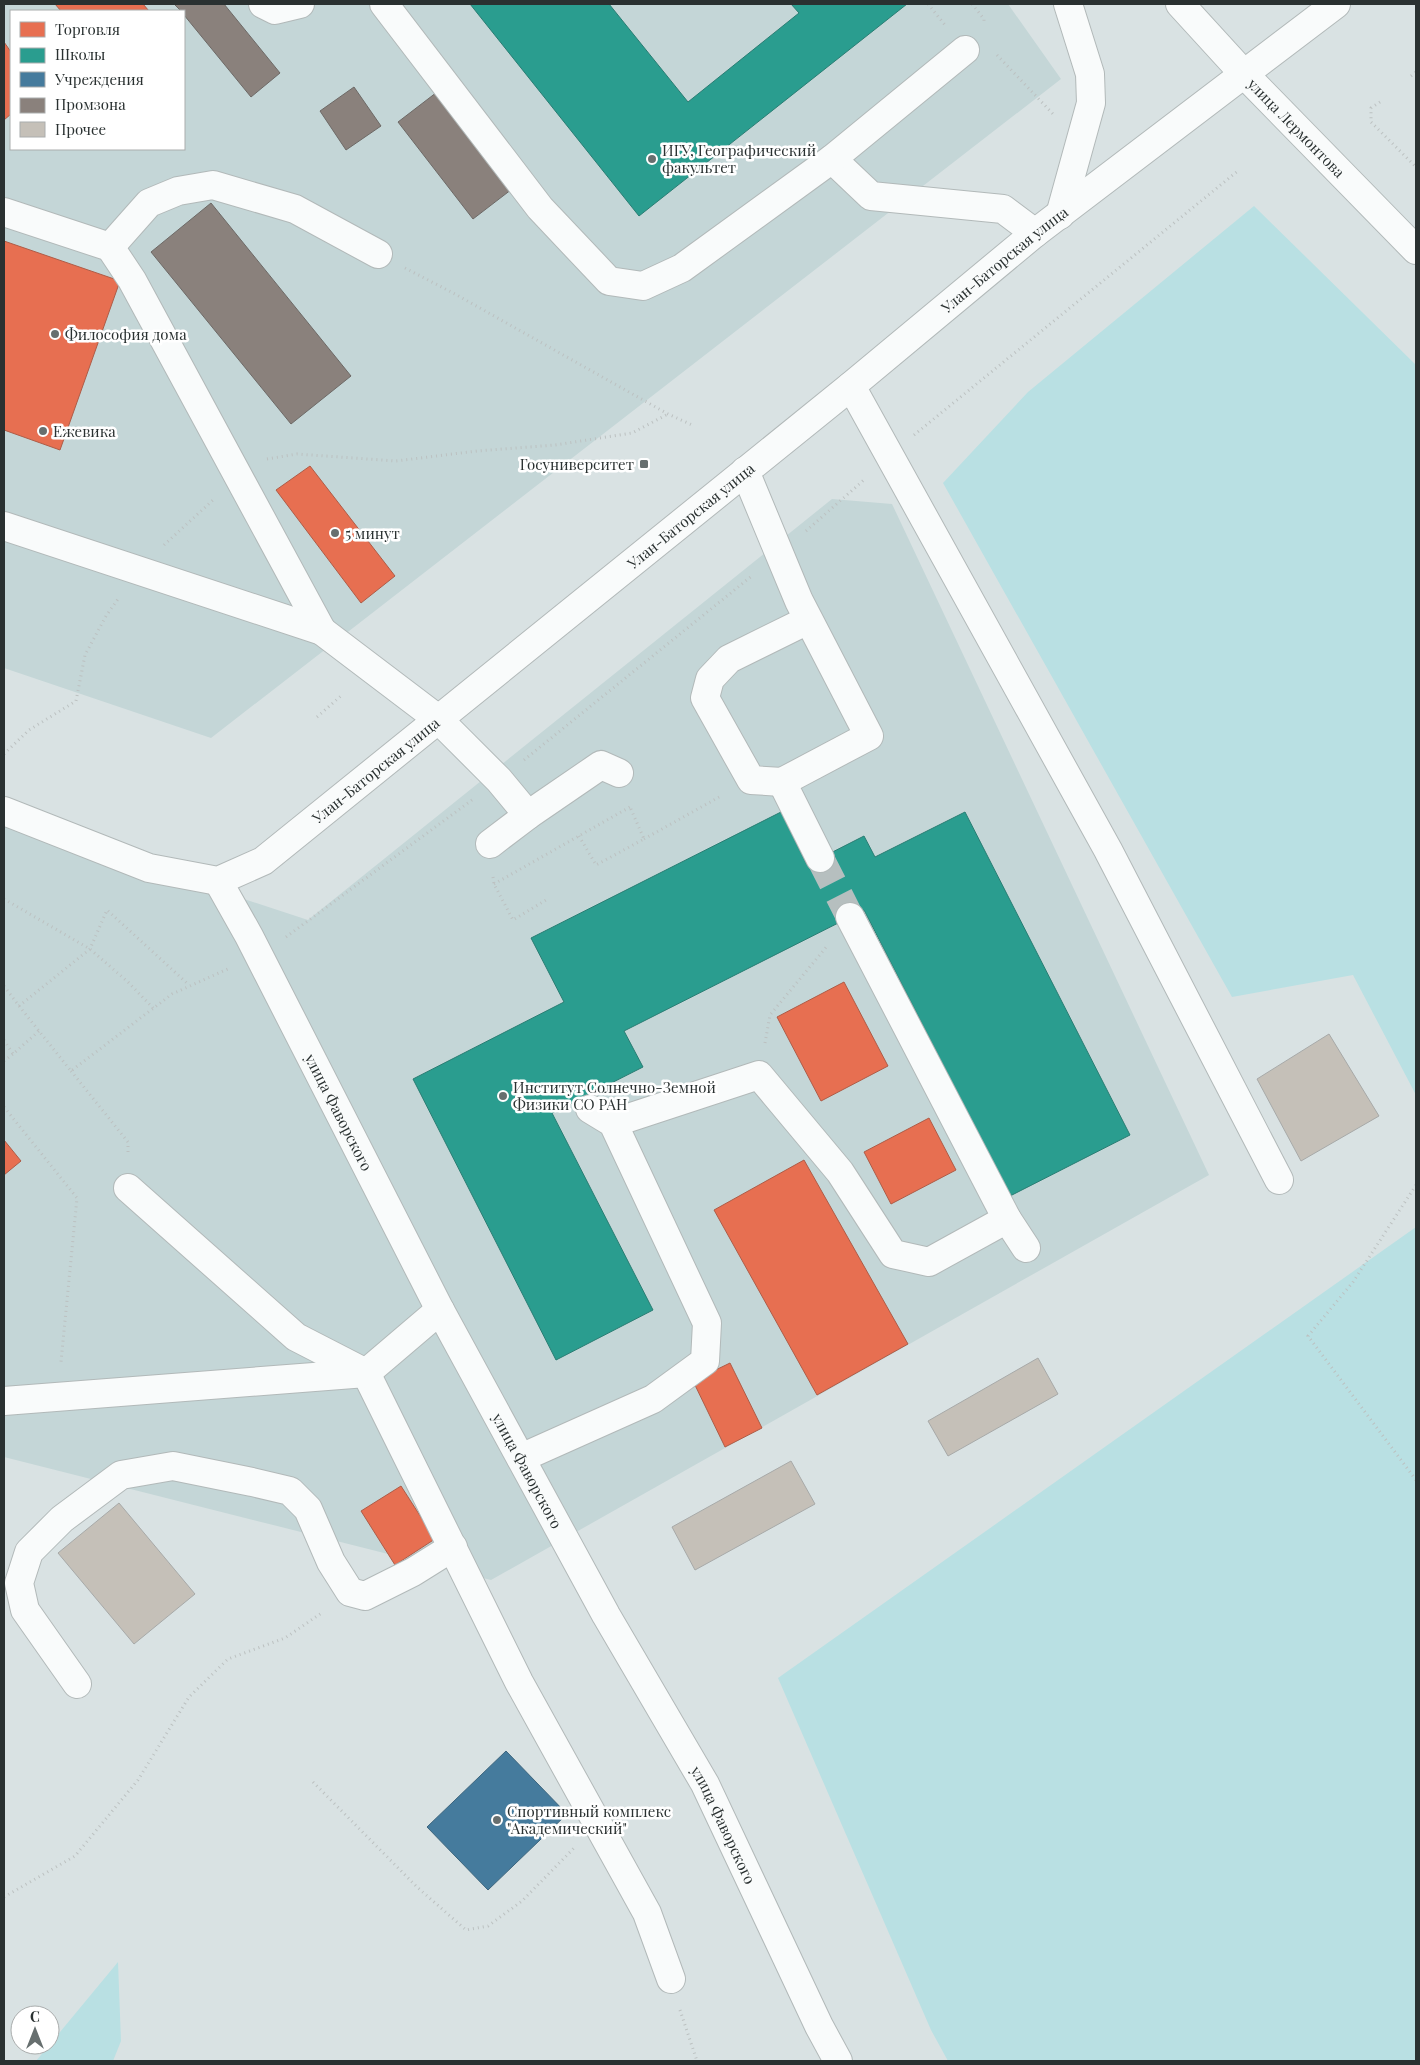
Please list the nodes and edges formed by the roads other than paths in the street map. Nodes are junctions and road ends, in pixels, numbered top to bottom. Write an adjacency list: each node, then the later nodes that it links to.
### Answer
1 (263, 4): 2 (street)
2 (300, 4)
3 (384, 4): 9 (street)
4 (1068, 4): 11 (street)
5 (1180, 4): 8 (street, улица Лермонтова)
6 (1336, 4): 8 (street, Улан-Баторская улица)
7 (965, 50): 9 (street)
8 (1244, 74): 11 (street, Улан-Баторская улица); 14 (street, улица Лермонтова)
9 (832, 159): 12 (street)
10 (4, 212): 13 (street)
11 (1060, 216): 12 (street, Улан-Баторская улица)
12 (1035, 233): 16 (street, Улан-Баторская улица)
13 (110, 248): 15 (street); 20 (street)
14 (1416, 250)
15 (378, 254)
16 (851, 386): 17 (street, Улан-Баторская улица); 32 (street)
17 (745, 471): 19 (street); 21 (street, Улан-Баторская улица)
18 (4, 526): 20 (street)
19 (808, 620): 23 (street); 23 (street)
20 (322, 630): 21 (street)
21 (438, 719): 25 (street); 28 (street, Улан-Баторская улица)
22 (619, 773): 25 (street)
23 (782, 782): 27 (street)
24 (4, 811): 28 (street)
25 (528, 815): 26 (street)
26 (490, 844)
27 (820, 858)
28 (218, 881): 36 (street, улица Фаворского)
29 (852, 922): 34 (street)
30 (590, 1109): 31 (street)
31 (614, 1123): 34 (street); 39 (street)
32 (1279, 1180)
33 (128, 1188): 37 (street)
34 (1007, 1219): 35 (street)
35 (1026, 1248)
36 (440, 1310): 37 (street); 39 (street, улица Фаворского)
37 (366, 1373): 38 (street); 40 (street)
38 (4, 1401)
39 (521, 1458): 43 (street, улица Фаворского)
40 (453, 1547): 41 (street); 42 (street)
41 (78, 1684)
42 (670, 1979)
43 (838, 2061)

